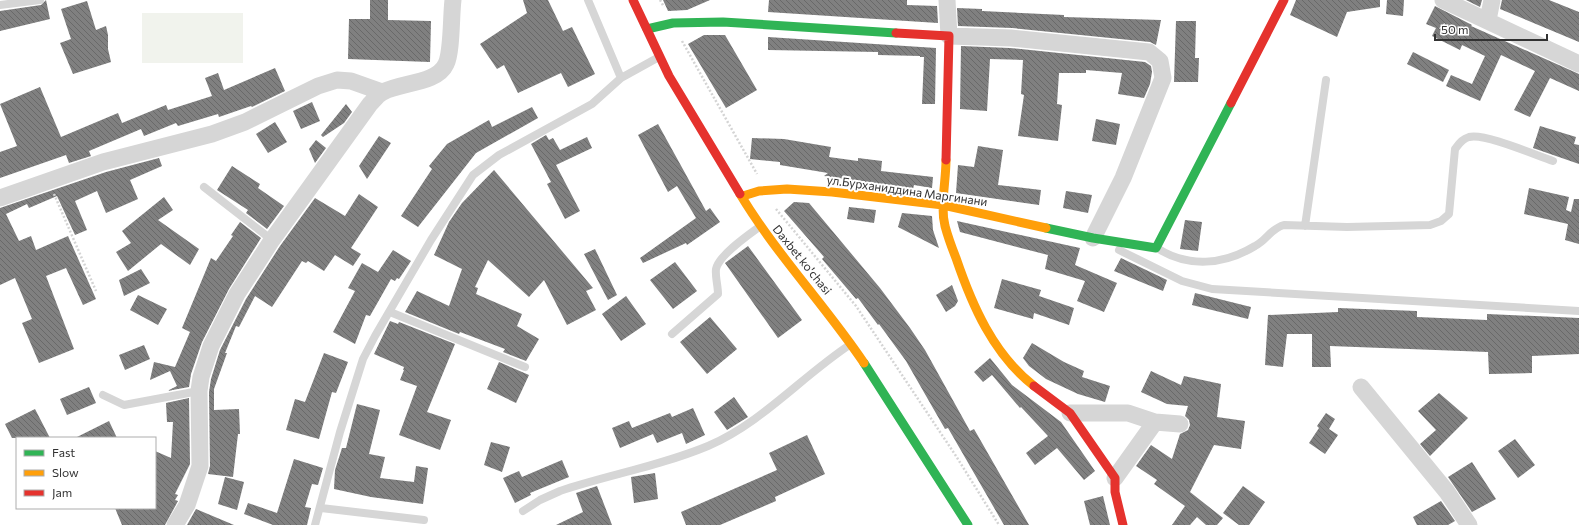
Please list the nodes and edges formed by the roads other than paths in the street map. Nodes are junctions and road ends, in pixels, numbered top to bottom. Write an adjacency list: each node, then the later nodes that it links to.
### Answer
1 (40, 0): 9 (lane)
2 (453, 0): 17 (street)
3 (588, 0): 15 (lane)
4 (633, 0): 11 (street, Daxbet ko'chasi)
5 (947, 0): 12 (street)
6 (1284, 0): 27 (street)
7 (1443, 0): 10 (street)
8 (1492, 0): 10 (street)
9 (0, 5)
10 (1488, 20): 14 (street)
11 (647, 29): 12 (street); 13 (street, Daxbet ko'chasi)
12 (948, 36): 22 (street); 25 (street)
13 (660, 56): 15 (lane); 20 (street, Daxbet ko'chasi)
14 (1579, 64)
15 (621, 78): 29 (lane)
16 (1326, 80): 23 (lane)
17 (382, 92): 21 (street); 26 (street)
18 (1553, 161): 23 (lane)
19 (204, 188): 26 (lane)
20 (743, 196): 22 (street, ул.Бурханиддина Маргинани); 24 (street, Daxbet ko'chasi)
21 (0, 198)
22 (943, 205): 25 (street, ул.Бурханиддина Маргинани); 36 (street)
23 (1305, 226): 27 (lane)
24 (760, 227): 30 (lane); 31 (street, Daxbet ko'chasi)
25 (1093, 238): 27 (street); 28 (lane, ул.Бурханиддина Маргинани)
26 (272, 240): 34 (street)
27 (1156, 248)
28 (1579, 311)
29 (390, 312): 32 (lane); 40 (lane)
30 (672, 334)
31 (851, 344): 41 (lane); 45 (street, Daxbet ko'chasi)
32 (525, 367)
33 (1361, 386): 47 (street)
34 (199, 392): 35 (lane); 43 (street)
35 (103, 395)
36 (1070, 413): 37 (street); 39 (street)
37 (1155, 422): 38 (street); 39 (street)
38 (1180, 424)
39 (1115, 478): 46 (street)
40 (321, 508): 42 (lane); 44 (lane)
41 (523, 512)
42 (424, 520)
43 (175, 525)
44 (315, 525)
45 (968, 525)
46 (1123, 525)
47 (1469, 525)

